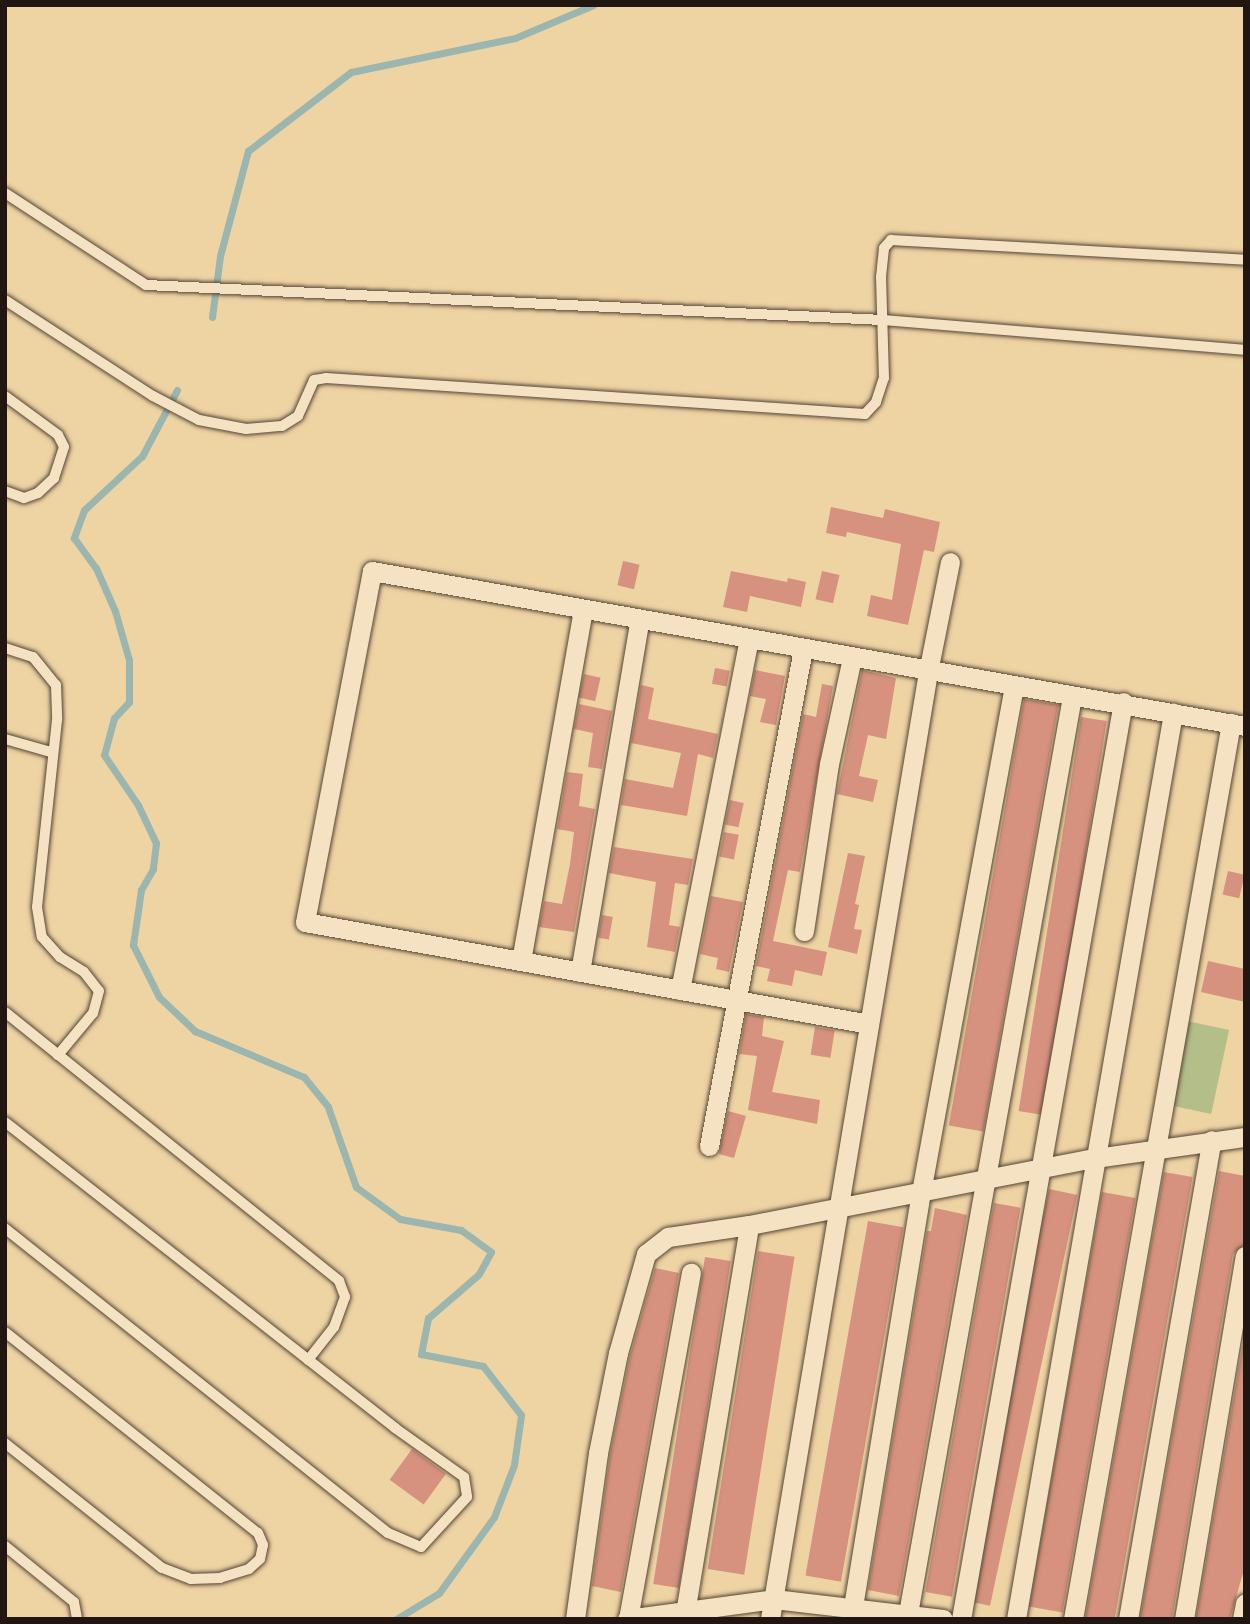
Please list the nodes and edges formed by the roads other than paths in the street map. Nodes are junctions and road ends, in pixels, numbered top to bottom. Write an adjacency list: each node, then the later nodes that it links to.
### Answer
1 (5, 193): 4 (lane)
2 (1245, 260): 4 (lane)
3 (5, 300): 4 (lane)
4 (882, 320): 5 (lane)
5 (1245, 350)
6 (5, 396): 7 (lane)
7 (5, 491)
8 (950, 562): 15 (street)
9 (583, 609): 10 (street); 24 (street); 24 (street)
10 (640, 620): 11 (street); 25 (street)
11 (749, 639): 13 (street); 26 (street)
12 (5, 648): 22 (lane)
13 (803, 649): 14 (street); 27 (street)
14 (852, 658): 15 (street); 23 (street)
15 (928, 672): 16 (street); 29 (street)
16 (1014, 686): 17 (street); 39 (street)
17 (1072, 696): 18 (street); 38 (street)
18 (1123, 702): 19 (street); 37 (street)
19 (1173, 713): 20 (street); 36 (street)
20 (1238, 724): 35 (street)
21 (5, 739): 22 (lane)
22 (51, 752): 30 (lane)
23 (804, 931)
24 (521, 961): 25 (street)
25 (580, 972): 26 (street)
26 (680, 990): 27 (street)
27 (734, 1000): 29 (street); 34 (street)
28 (5, 1012): 30 (lane)
29 (869, 1024): 40 (street)
30 (58, 1055): 46 (lane)
31 (5, 1122): 46 (lane)
32 (1245, 1137): 33 (street)
33 (1212, 1140): 35 (street); 62 (street)
34 (709, 1146)
35 (1153, 1149): 36 (street); 61 (street)
36 (1095, 1158): 37 (street); 60 (street)
37 (1043, 1168): 38 (street); 59 (street)
38 (984, 1180): 39 (street); 53 (street)
39 (921, 1192): 40 (street); 51 (street)
40 (836, 1209): 41 (street); 49 (street)
41 (749, 1225): 52 (street); 55 (street)
42 (5, 1228): 46 (lane)
43 (1245, 1256): 63 (street)
44 (691, 1273): 56 (street)
45 (5, 1332): 47 (lane)
46 (308, 1360)
47 (5, 1443)
48 (5, 1546): 54 (lane)
49 (774, 1599): 51 (street); 52 (street); 57 (street)
50 (1245, 1603): 64 (street)
51 (852, 1613): 53 (street)
52 (684, 1616): 56 (street)
53 (907, 1616): 58 (street)
54 (77, 1619)
55 (575, 1619)
56 (627, 1619)
57 (770, 1619)
58 (943, 1619)
59 (961, 1619)
60 (1016, 1619)
61 (1073, 1619)
62 (1128, 1619)
63 (1184, 1619)
64 (1242, 1619)

